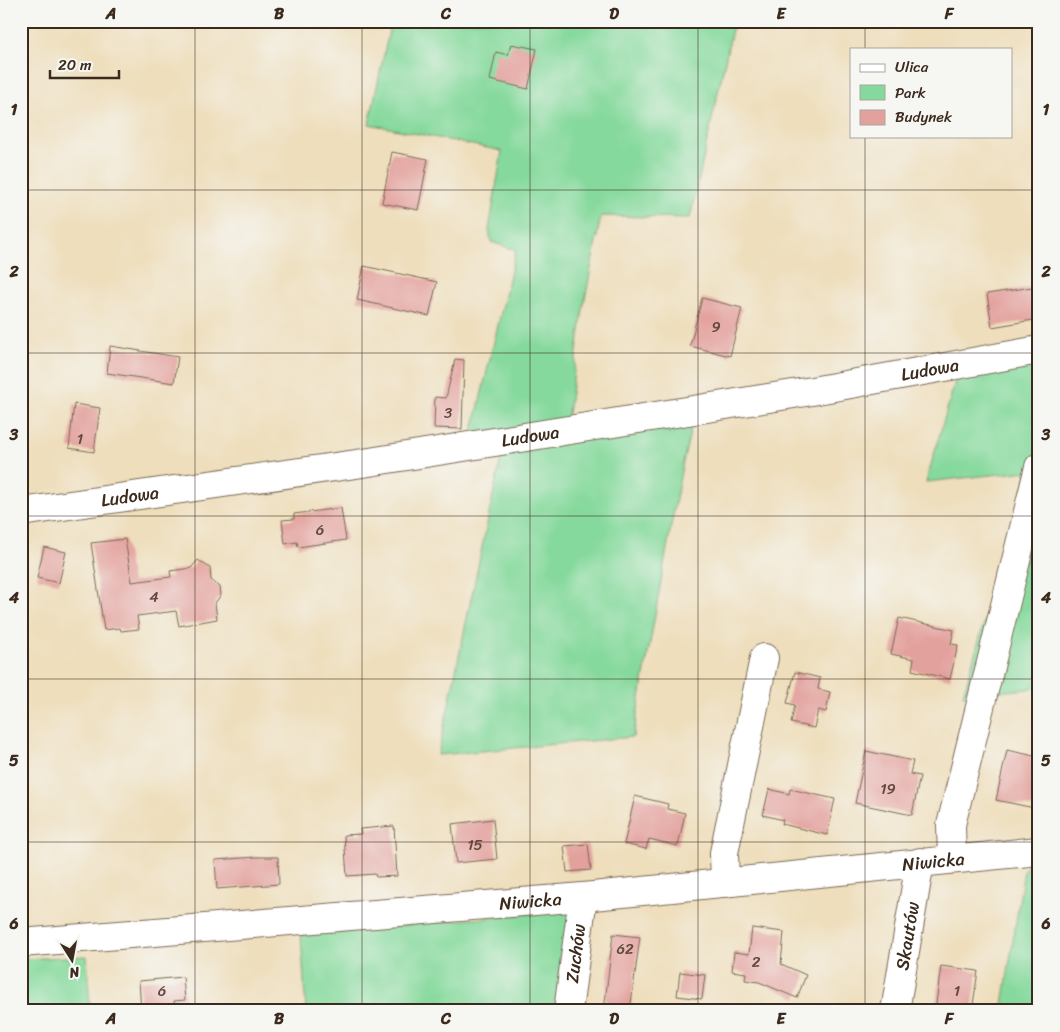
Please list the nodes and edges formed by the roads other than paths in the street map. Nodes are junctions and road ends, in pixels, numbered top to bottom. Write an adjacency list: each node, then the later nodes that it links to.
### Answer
1 (1039, 350): 3 (street, Ludowa)
2 (1039, 467): 6 (street)
3 (21, 512)
4 (764, 658): 8 (street)
5 (1039, 851): 6 (street, Niwicka)
6 (952, 859): 7 (street, Niwicka)
7 (920, 862): 8 (street, Niwicka); 12 (street, Skautów)
8 (724, 883): 9 (street, Niwicka)
9 (583, 897): 10 (street, Niwicka); 11 (street, Zuchów)
10 (21, 943)
11 (568, 1011)
12 (895, 1011)

